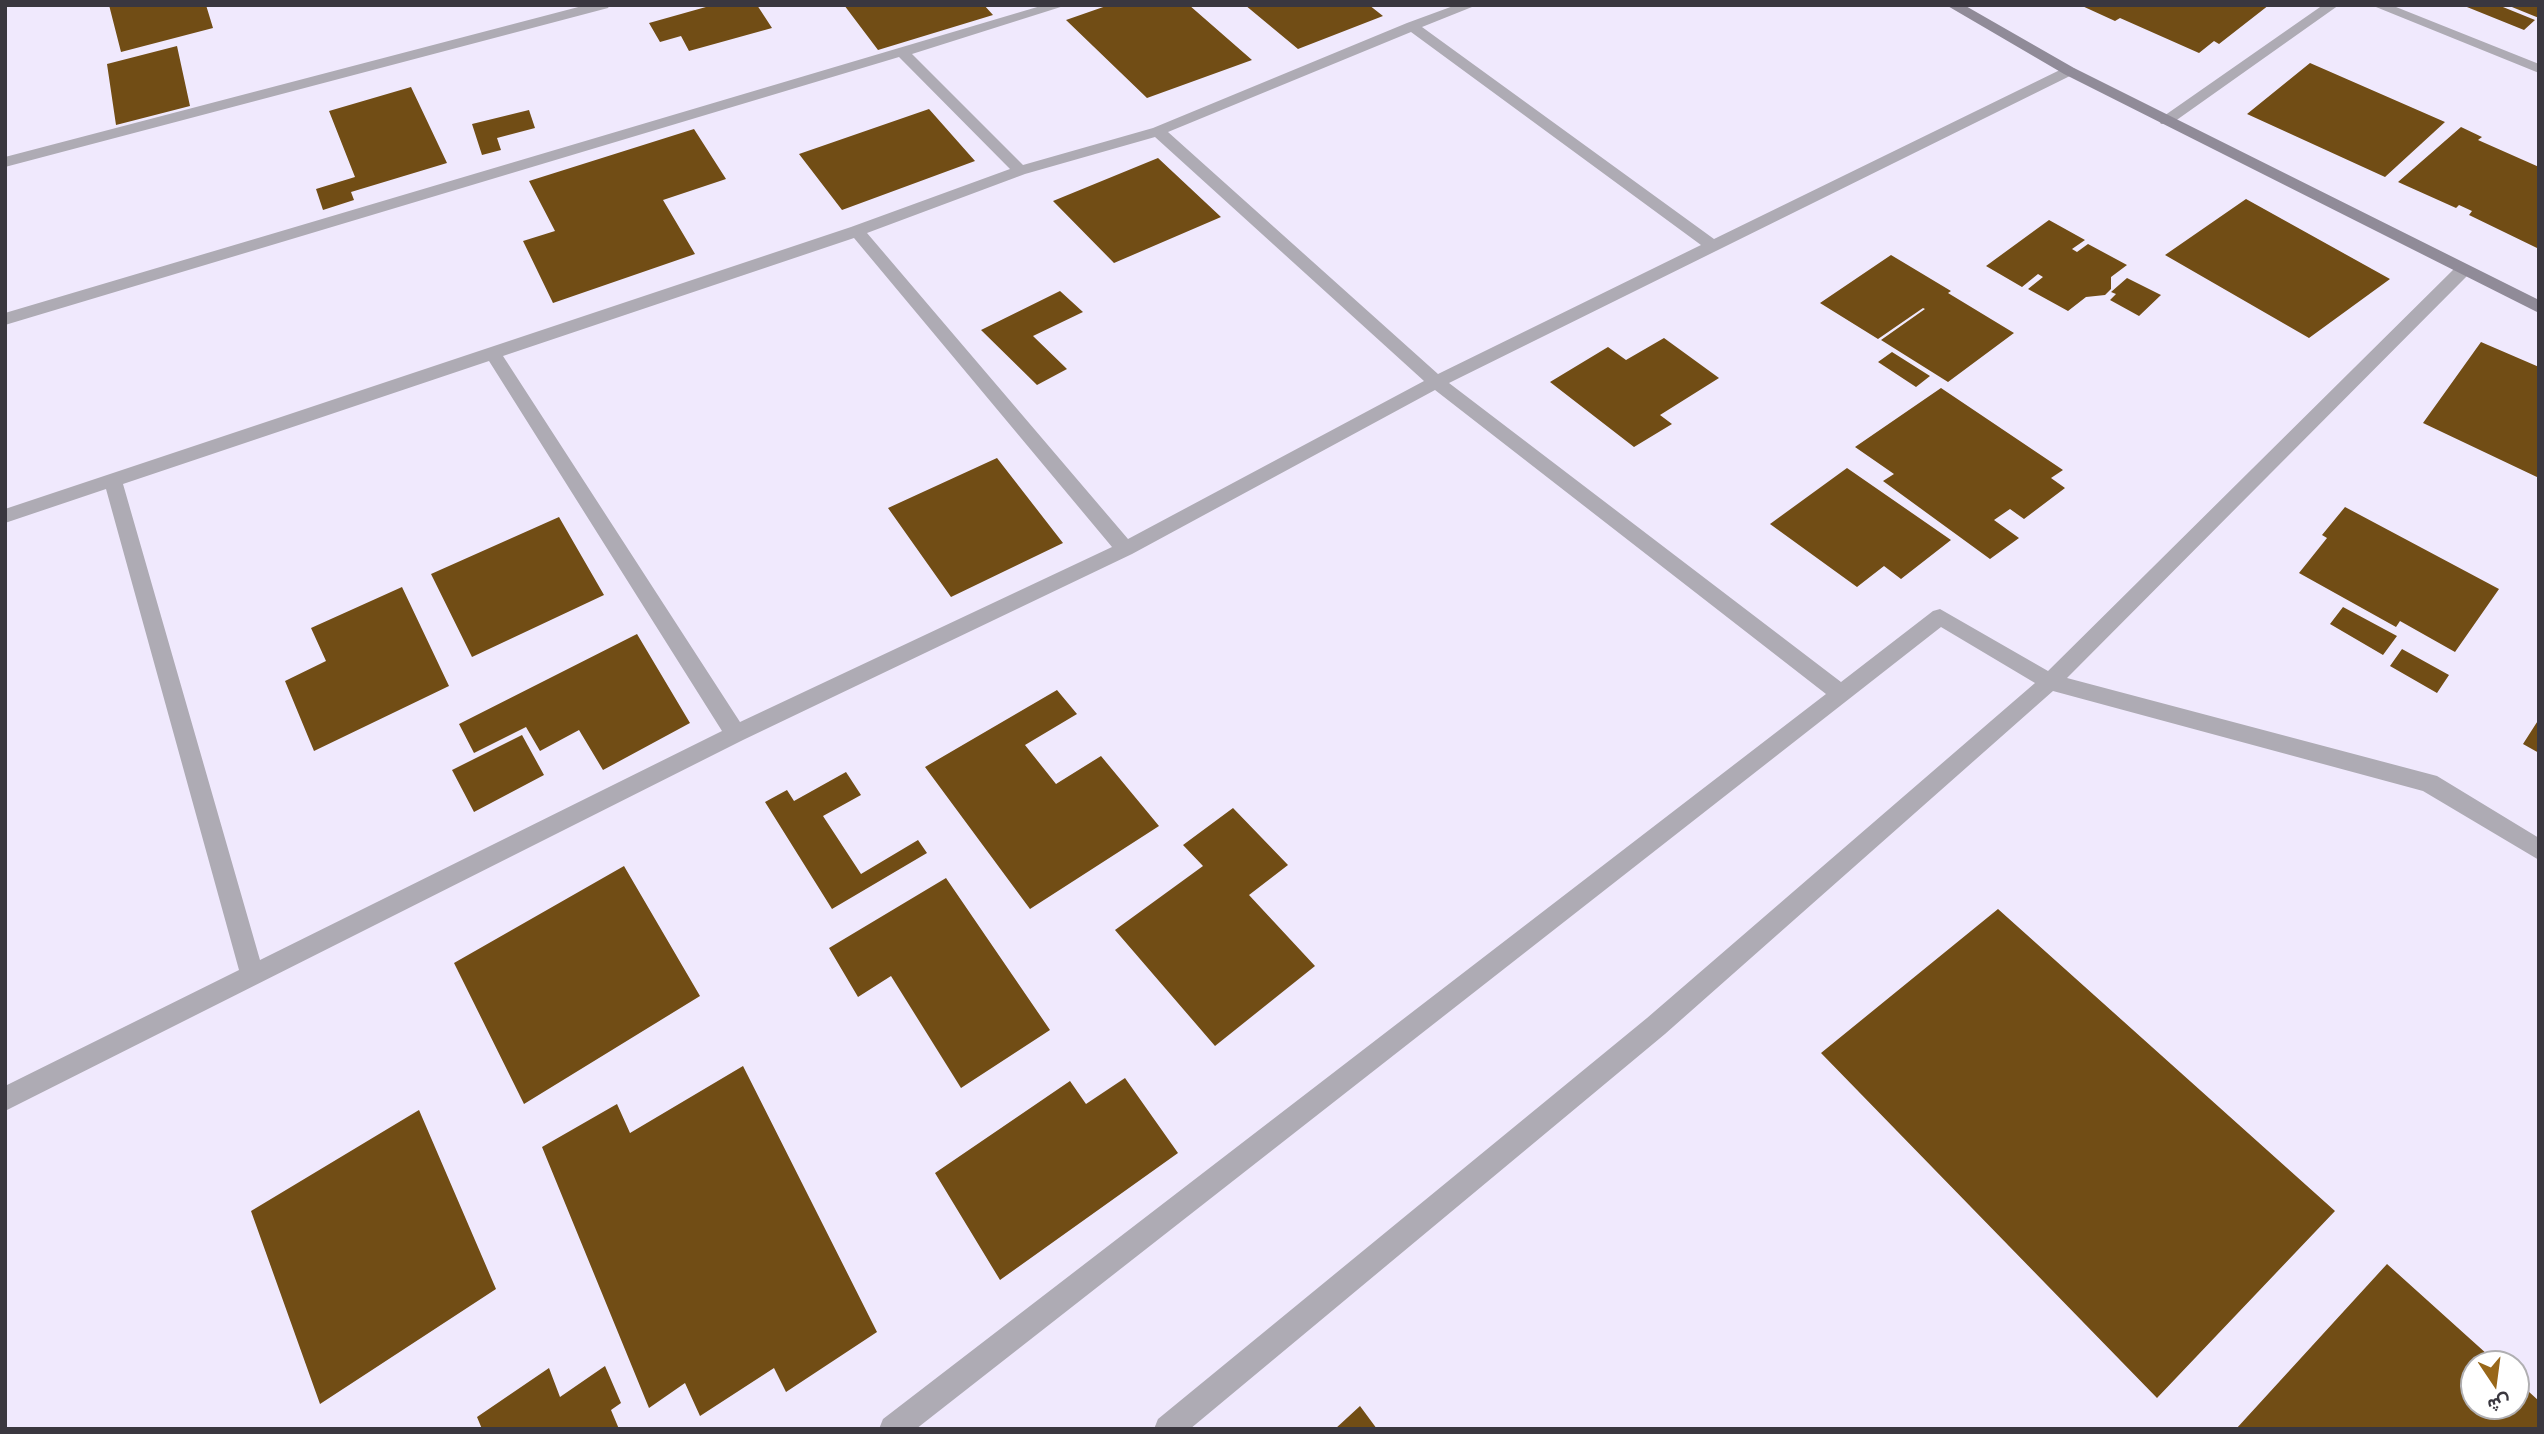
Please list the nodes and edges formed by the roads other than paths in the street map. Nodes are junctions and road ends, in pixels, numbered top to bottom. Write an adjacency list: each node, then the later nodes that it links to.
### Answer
1 (603, 5): 7 (street)
2 (1060, 5): 9 (street)
3 (1469, 5): 8 (street)
4 (1953, 5): 11 (street)
5 (2332, 5): 12 (street)
6 (2378, 5): 10 (street)
7 (570, 9): 14 (street)
8 (1412, 26): 13 (street); 17 (street)
9 (902, 52): 15 (street); 20 (street)
10 (2539, 69)
11 (2069, 71): 12 (street); 17 (street)
12 (2166, 121): 18 (street)
13 (1158, 131): 15 (street); 22 (street)
14 (5, 162)
15 (1020, 171): 16 (street)
16 (857, 231): 21 (street); 25 (street)
17 (1711, 245): 22 (street)
18 (2463, 270): 19 (street); 26 (street)
19 (2539, 307)
20 (5, 318)
21 (492, 352): 23 (street); 28 (street)
22 (1436, 382): 25 (street); 27 (street)
23 (112, 479): 24 (street); 30 (street)
24 (5, 516)
25 (1125, 549): 28 (street)
26 (2050, 682): 27 (street); 29 (street); 33 (street)
27 (1842, 695): 32 (street)
28 (736, 734): 30 (street)
29 (2539, 850)
30 (253, 977): 31 (street)
31 (5, 1100)
32 (893, 1429)
33 (1168, 1429)

